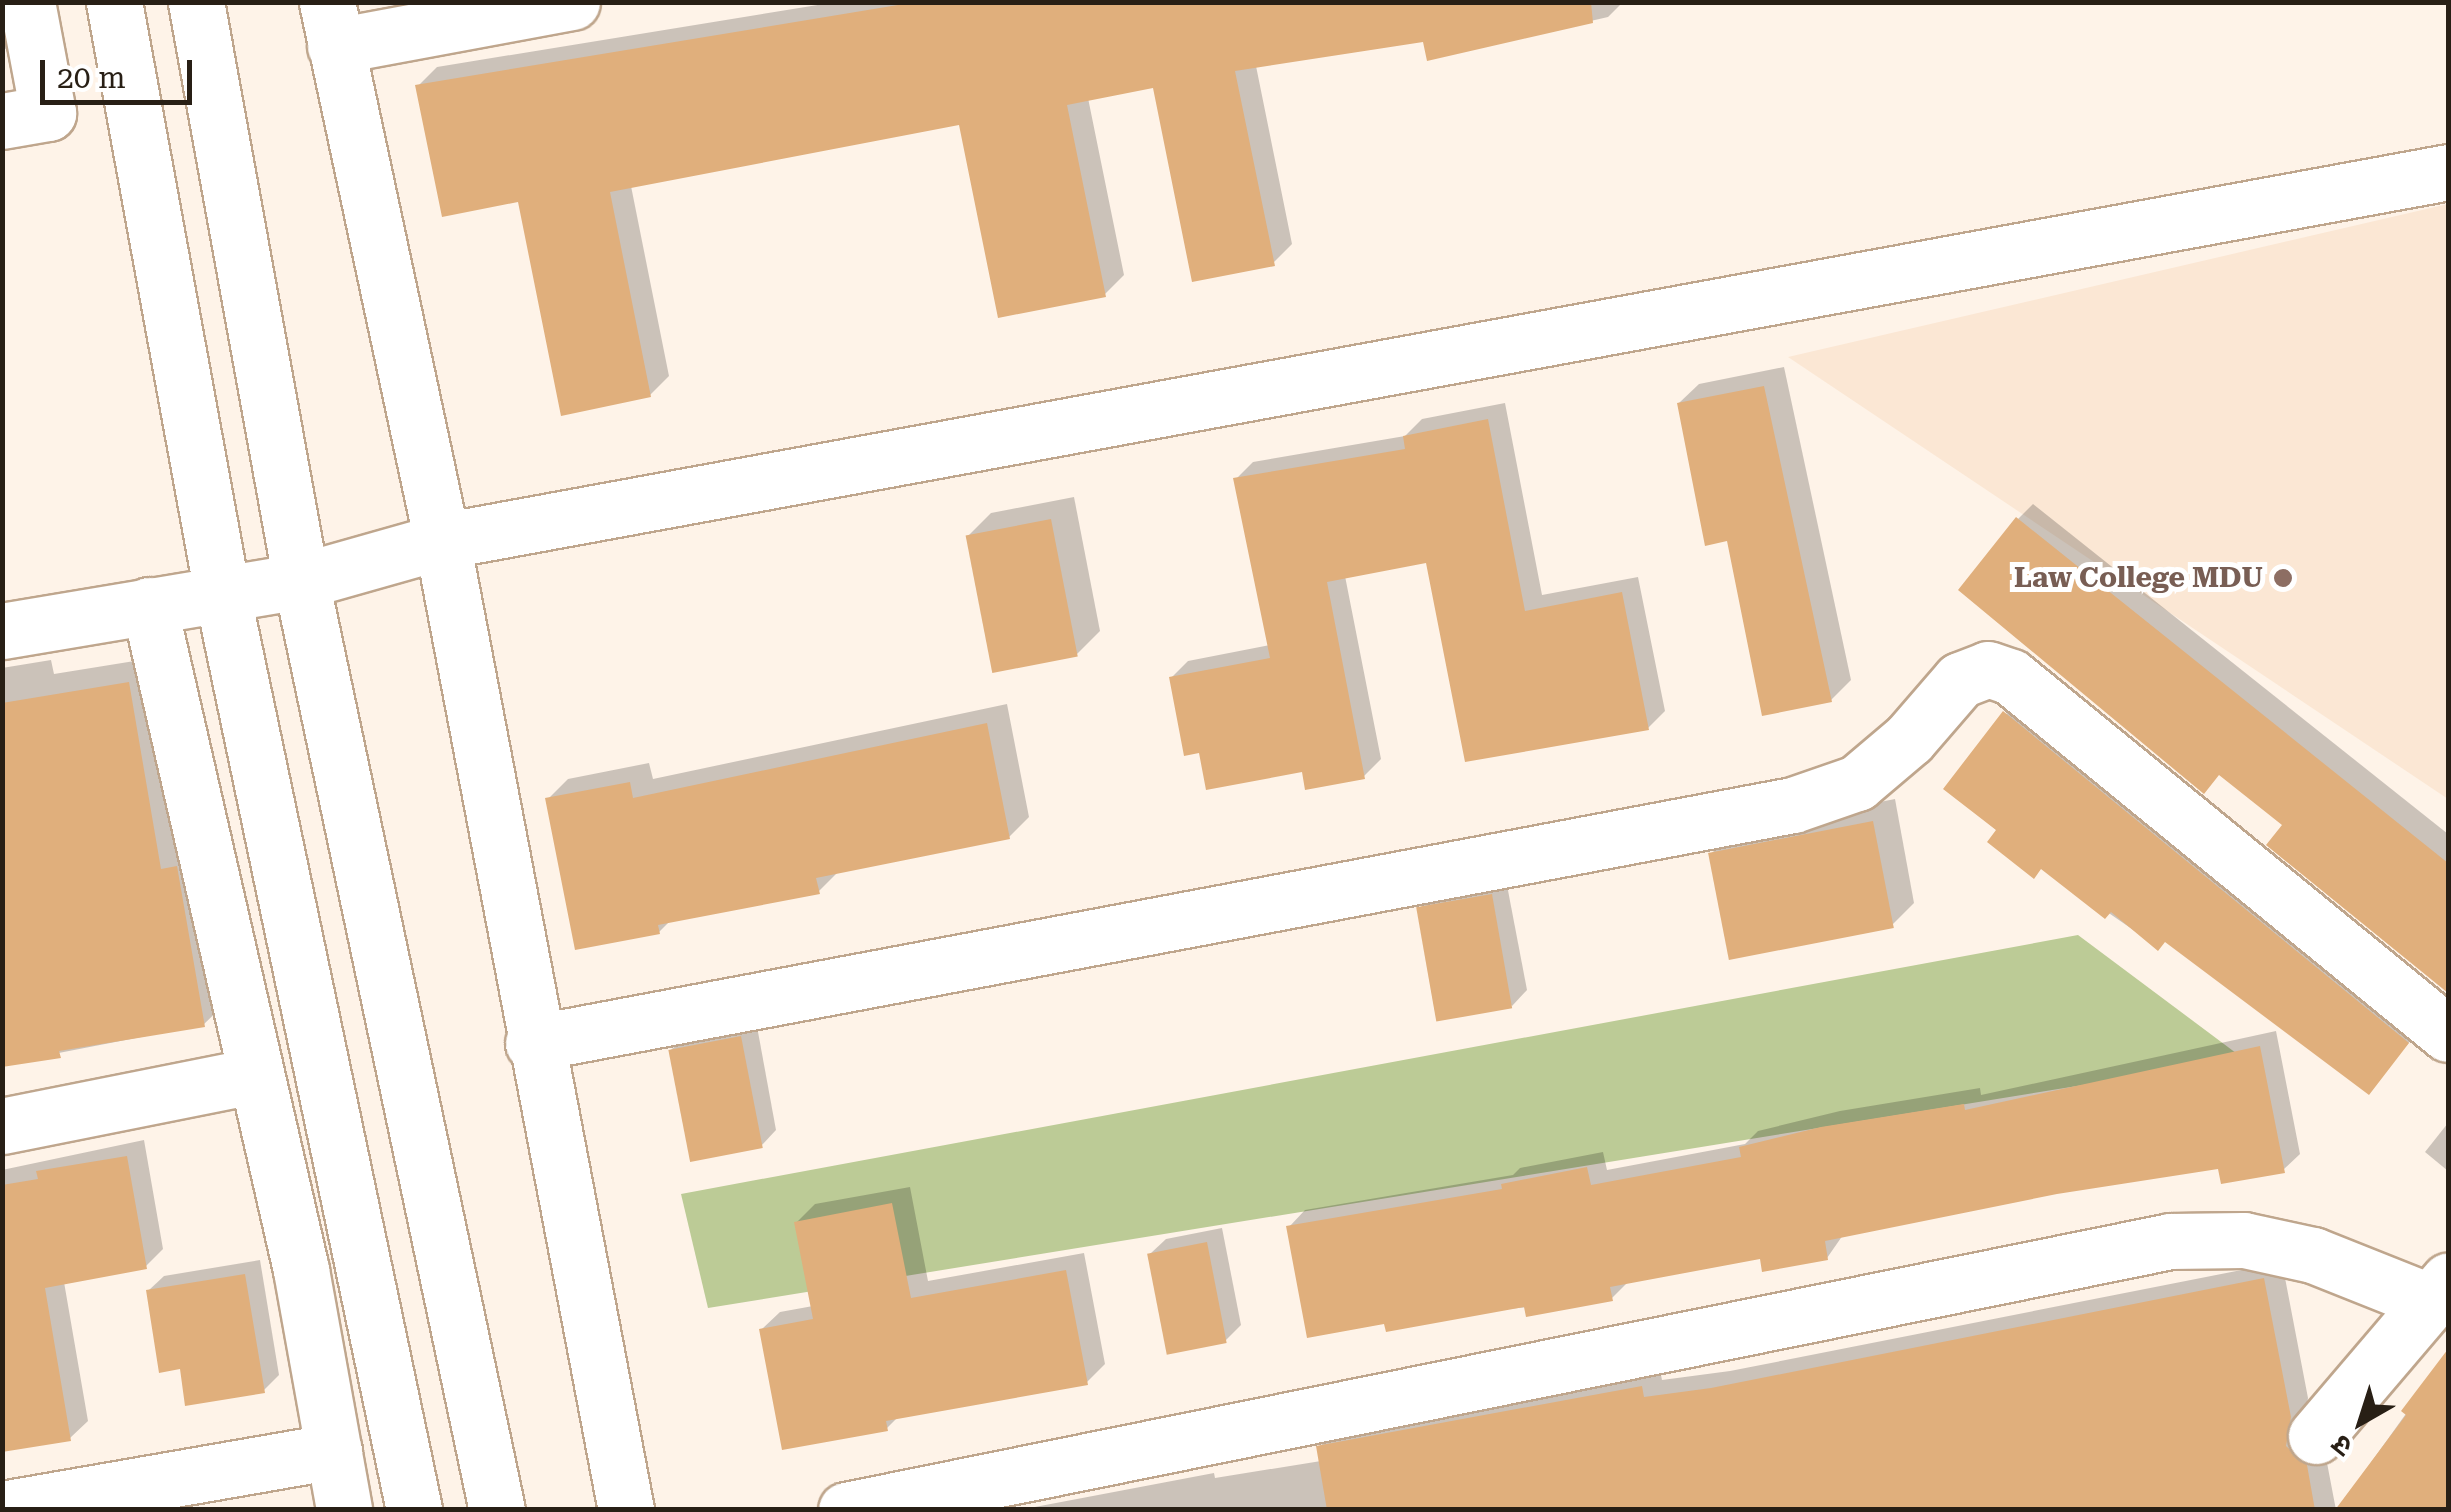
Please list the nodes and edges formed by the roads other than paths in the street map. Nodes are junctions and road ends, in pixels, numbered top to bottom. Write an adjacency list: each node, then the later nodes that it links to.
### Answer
1 (27, 2): 6 (street)
2 (114, 2): 10 (street)
3 (196, 2): 9 (street)
4 (572, 2): 5 (street)
5 (331, 24): 8 (street)
6 (2, 122)
7 (2448, 172): 8 (street)
8 (442, 541): 9 (street); 14 (street)
9 (301, 581): 10 (street); 23 (street)
10 (222, 593): 11 (street); 22 (street)
11 (149, 605): 12 (street); 15 (street)
12 (2, 631)
13 (2448, 1034): 14 (street)
14 (533, 1043): 24 (street)
15 (253, 1076): 16 (street); 19 (street)
16 (2, 1126)
17 (2440, 1291): 18 (street); 25 (street)
18 (2316, 1436)
19 (334, 1451): 20 (street); 21 (street)
20 (2, 1509)
21 (344, 1510)
22 (414, 1510)
23 (497, 1510)
24 (626, 1510)
25 (846, 1510)

